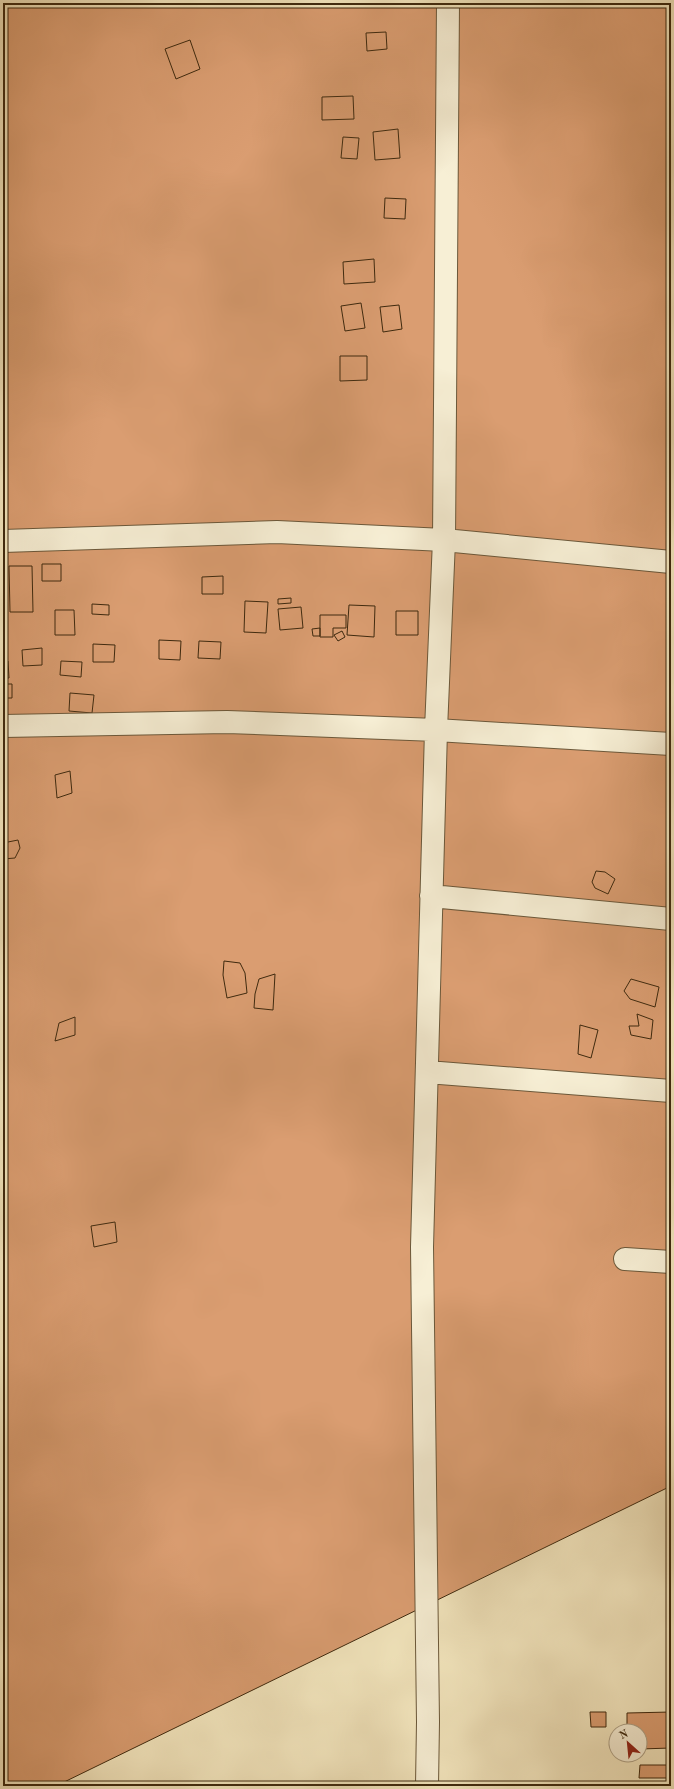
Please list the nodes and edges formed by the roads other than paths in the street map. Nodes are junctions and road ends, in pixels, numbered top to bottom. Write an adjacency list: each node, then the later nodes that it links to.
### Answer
1 (448, 3): 2 (street)
2 (444, 540): 3 (street); 4 (street); 6 (street)
3 (3, 541)
4 (671, 562)
5 (3, 726): 6 (street)
6 (436, 730): 7 (street); 8 (street)
7 (671, 744)
8 (431, 896): 9 (street); 10 (street)
9 (671, 919)
10 (427, 1072): 11 (street); 14 (street)
11 (671, 1091)
12 (625, 1259): 13 (street)
13 (671, 1262)
14 (427, 1786)

